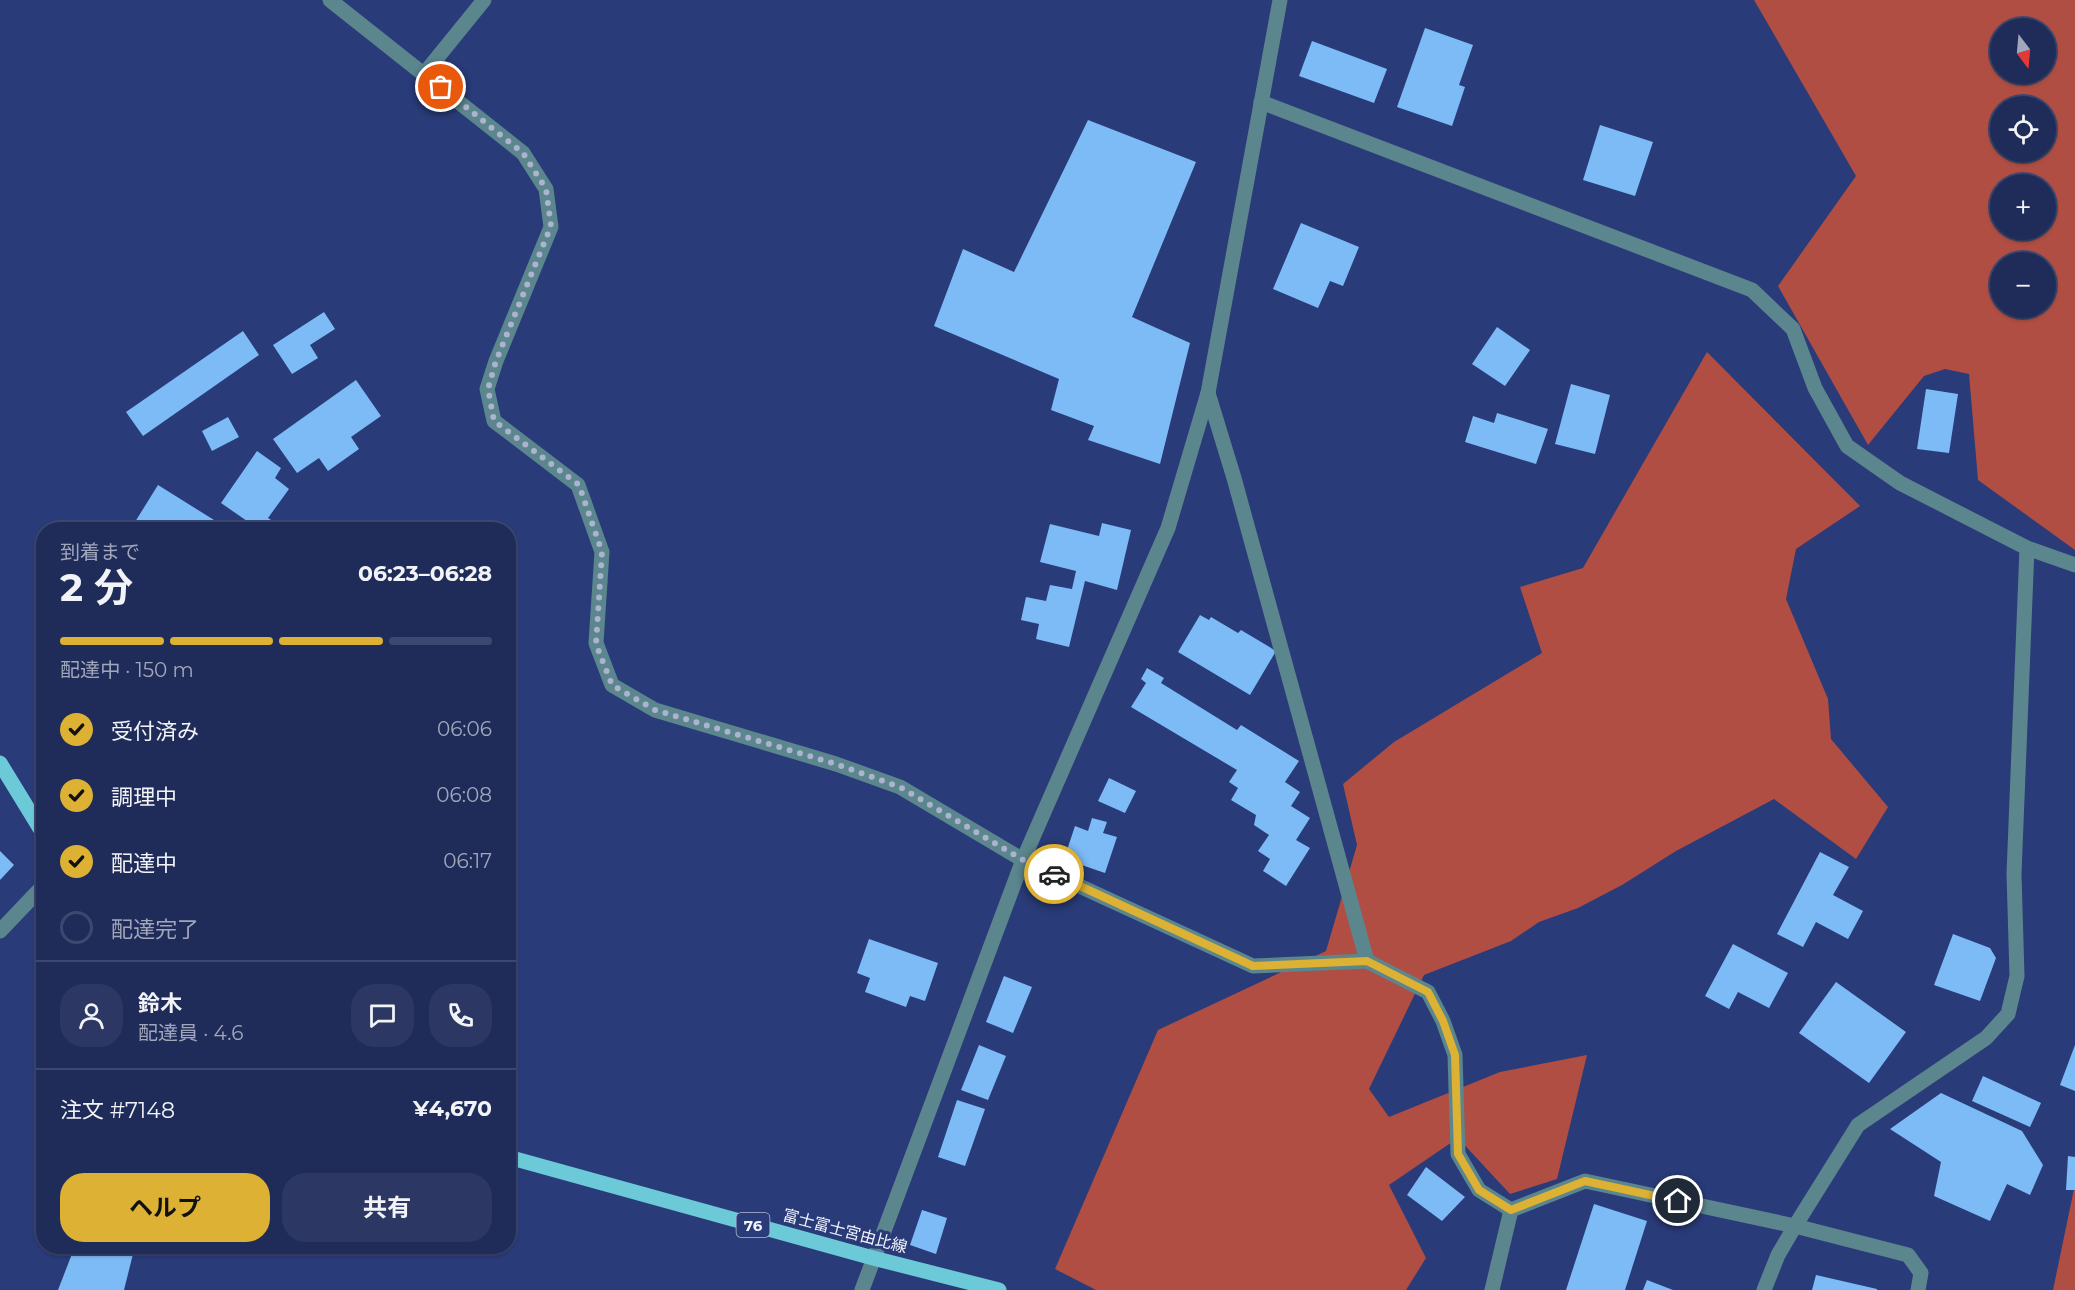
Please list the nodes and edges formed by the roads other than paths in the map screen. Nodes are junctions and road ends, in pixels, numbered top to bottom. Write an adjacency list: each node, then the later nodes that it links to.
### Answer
1 (330, 0): 4 (street)
2 (484, 0): 4 (street)
3 (1280, 0): 5 (street)
4 (424, 74): 11 (street)
5 (1261, 102): 6 (street); 7 (street)
6 (1208, 393): 11 (street); 14 (street)
7 (2027, 548): 8 (street); 17 (street)
8 (2075, 564)
9 (0, 763): 10 (main road)
10 (36, 822)
11 (1023, 860): 14 (street); 18 (street)
12 (36, 893): 13 (street)
13 (0, 931)
14 (1367, 961): 16 (street)
15 (516, 1159): 18 (main road, 富士富士宮由比線 / 76)
16 (1511, 1210): 17 (street); 21 (street)
17 (1794, 1226): 22 (street); 23 (street)
18 (873, 1258): 19 (street); 20 (main road, 富士富士宮由比線 / 76)
19 (862, 1290)
20 (999, 1290)
21 (1492, 1290)
22 (1764, 1290)
23 (1918, 1290)

